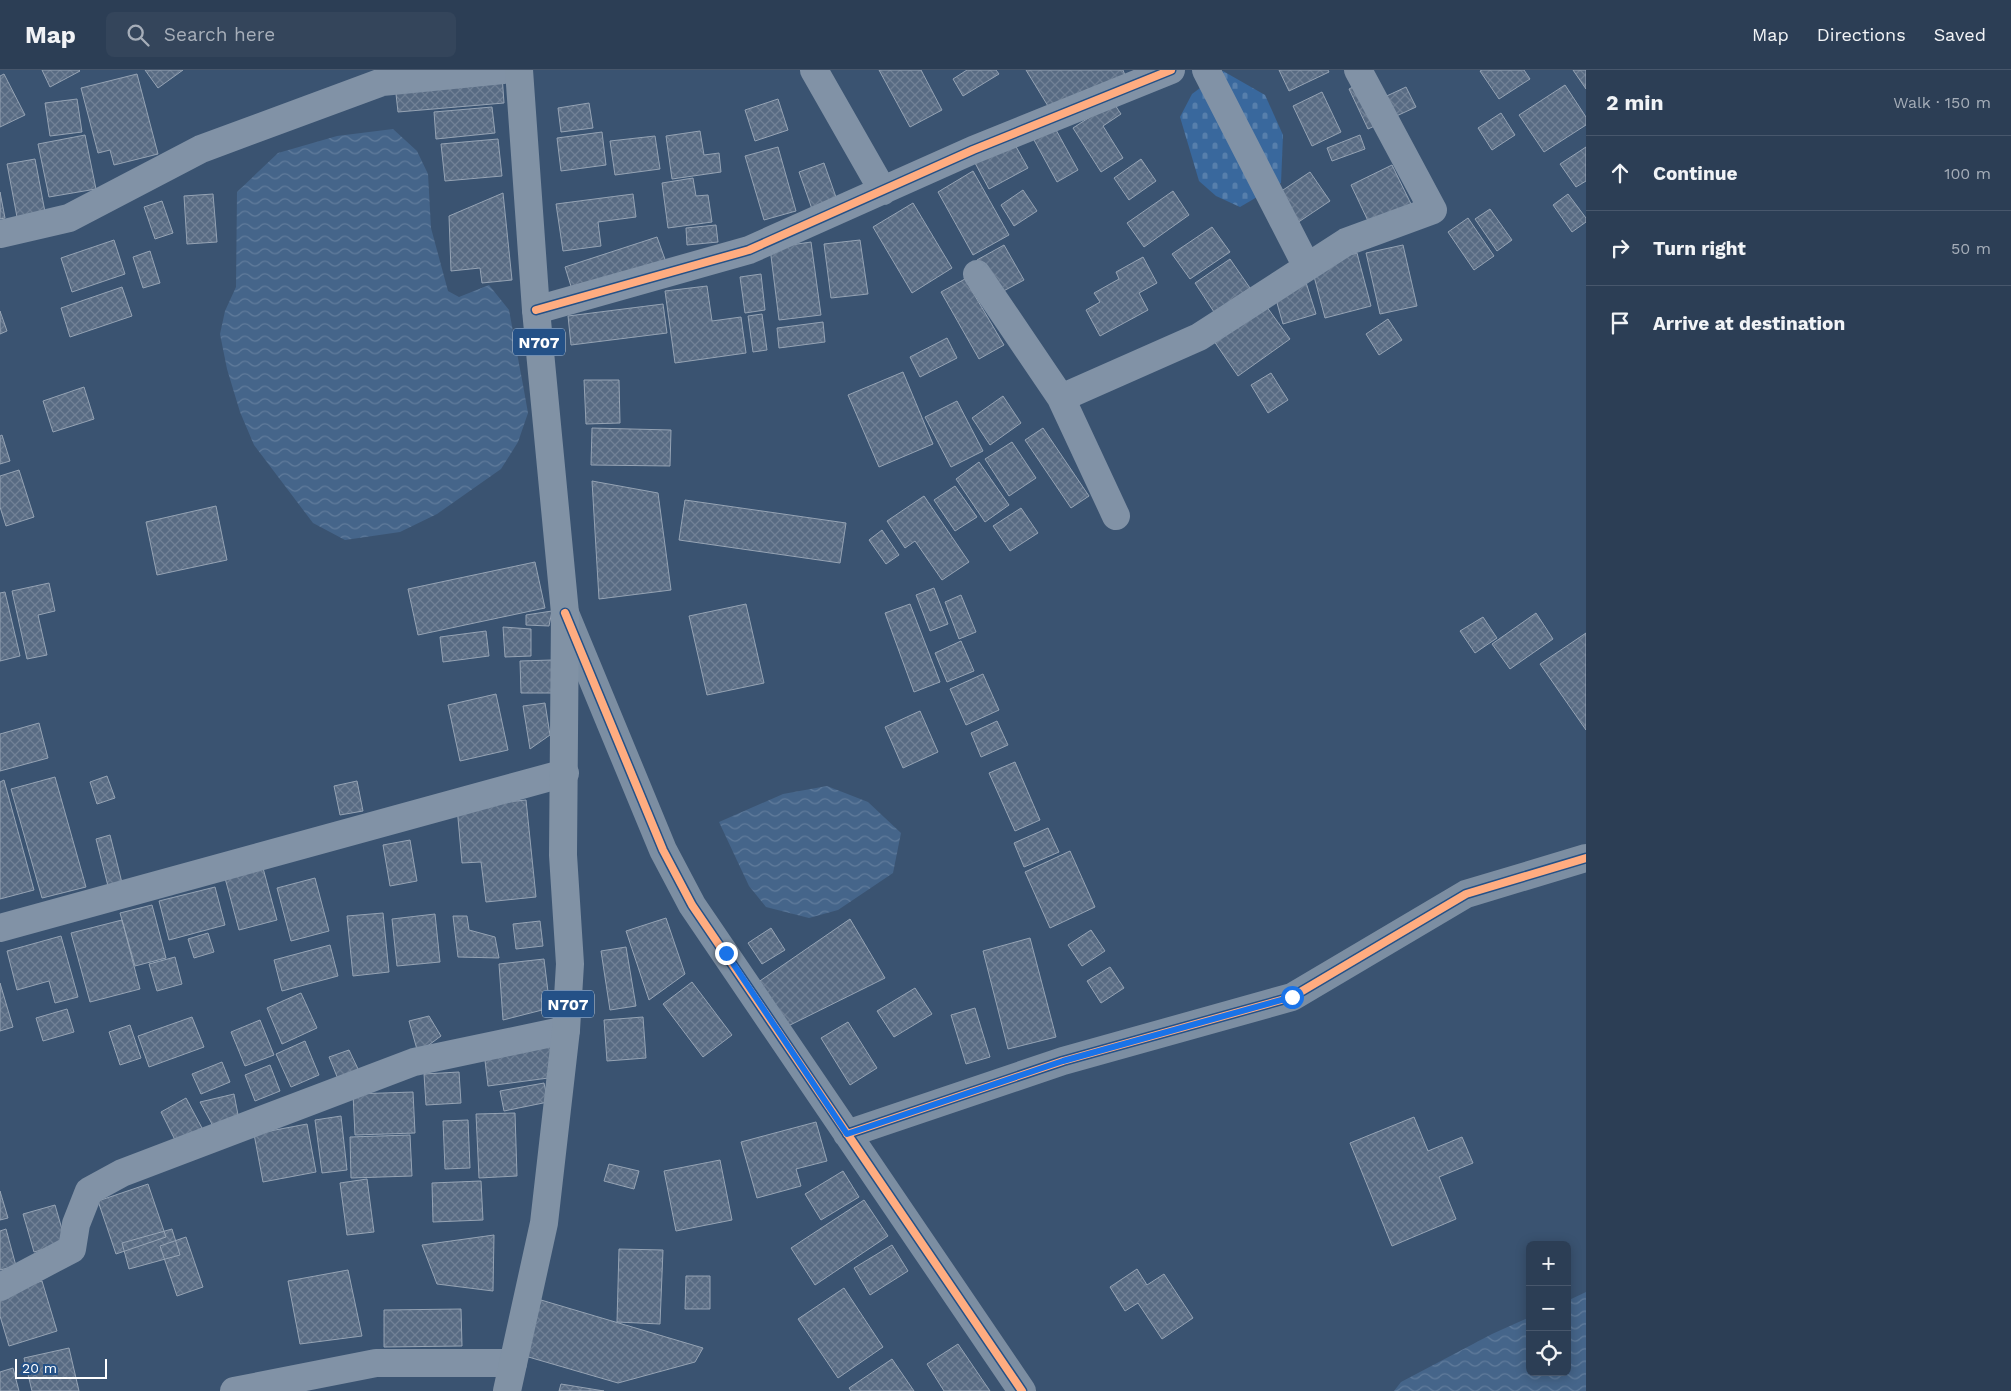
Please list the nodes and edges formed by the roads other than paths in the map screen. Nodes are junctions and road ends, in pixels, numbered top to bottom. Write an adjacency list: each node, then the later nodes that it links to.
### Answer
1 (502, 70): 8 (street)
2 (519, 70): 11 (highway, N707)
3 (814, 70): 7 (street)
4 (1171, 70): 7 (street)
5 (1206, 70): 9 (street)
6 (1358, 70): 9 (street)
7 (882, 191): 11 (street)
8 (0, 234)
9 (1307, 267): 12 (street)
10 (977, 274): 12 (street)
11 (536, 310): 14 (highway, N707)
12 (1061, 398): 13 (street)
13 (1116, 516)
14 (564, 613): 15 (highway, N707); 19 (street)
15 (565, 774): 17 (street); 18 (highway, N707)
16 (1586, 858): 19 (street)
17 (0, 928)
18 (566, 1030): 20 (street); 21 (highway, N707)
19 (847, 1134): 24 (street)
20 (0, 1287)
21 (513, 1363): 22 (street); 23 (highway, N707)
22 (234, 1391)
23 (508, 1391)
24 (1022, 1391)

